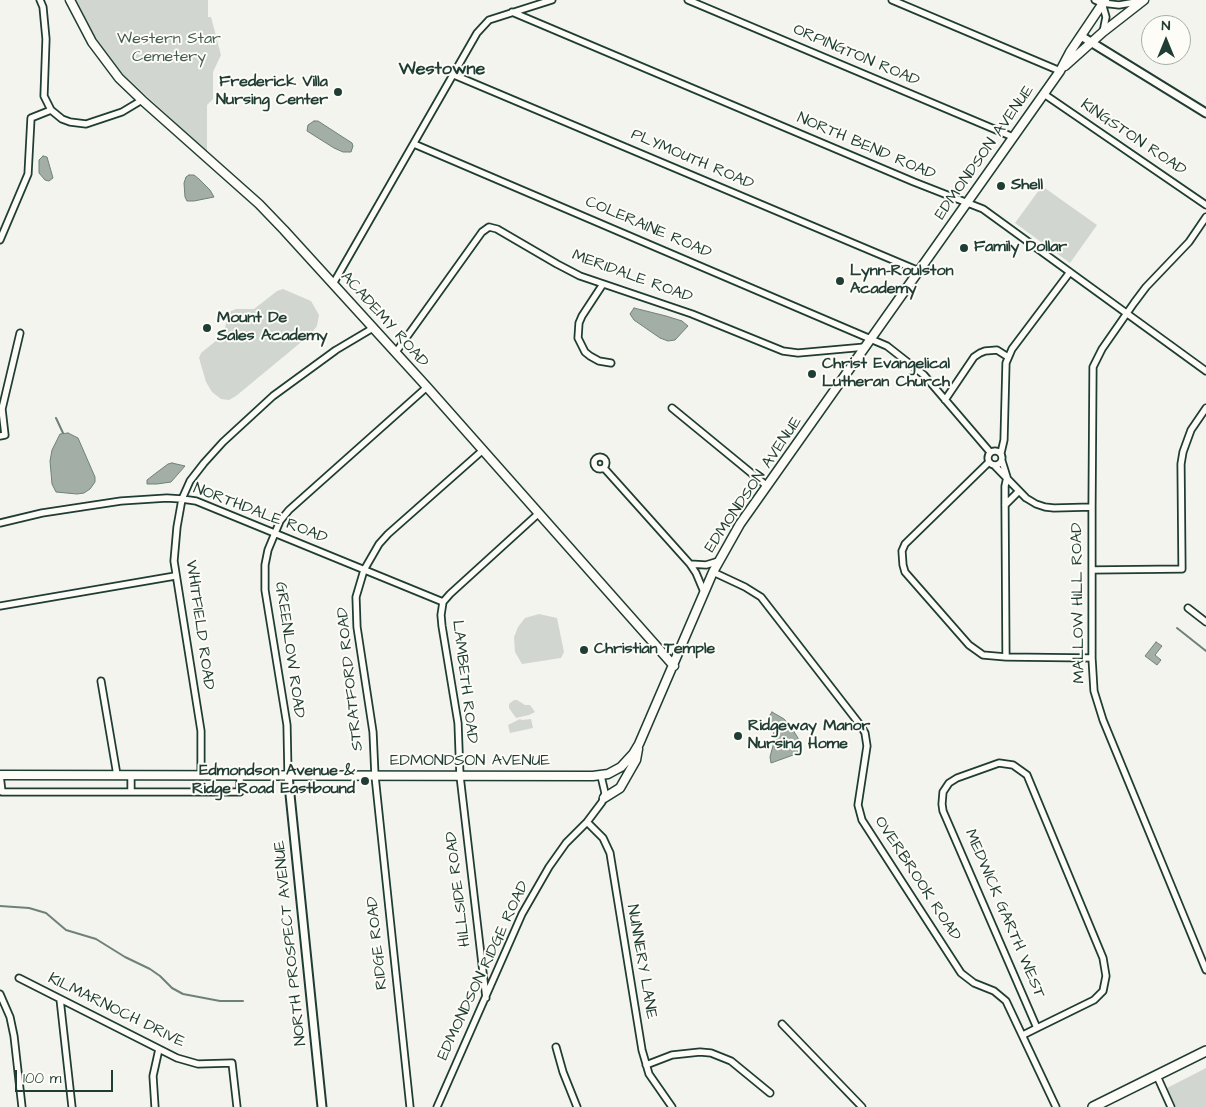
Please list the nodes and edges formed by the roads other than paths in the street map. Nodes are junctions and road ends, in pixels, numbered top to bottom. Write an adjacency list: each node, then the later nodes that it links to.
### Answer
1 (40, 0): 16 (street)
2 (70, 0): 15 (main road, ACADEMY ROAD)
3 (552, 0): 8 (street)
4 (688, 0): 18 (street, ORPINGTON ROAD)
5 (892, 0): 12 (street)
6 (1101, 1): 7 (street); 9 (street); 10 (main road, EDMONDSON AVENUE)
7 (1143, 1): 9 (main road, EDMONDSON AVENUE)
8 (512, 12): 13 (street); 20 (street, NORTH BEND ROAD)
9 (1103, 32): 11 (main road, EDMONDSON AVENUE)
10 (1081, 36): 11 (street); 12 (main road, EDMONDSON AVENUE)
11 (1090, 43): 12 (main road, EDMONDSON AVENUE); 17 (street)
12 (1060, 71): 14 (main road, EDMONDSON AVENUE)
13 (454, 74): 19 (street); 24 (street, PLYMOUTH ROAD)
14 (1044, 94): 18 (main road, EDMONDSON AVENUE); 21 (street, KINGSTON ROAD)
15 (142, 100): 16 (street); 26 (main road, ACADEMY ROAD)
16 (51, 110): 23 (street)
17 (1206, 113)
18 (1013, 137): 20 (main road, EDMONDSON AVENUE)
19 (414, 144): 26 (street); 31 (street, COLERAINE ROAD)
20 (966, 203): 24 (main road, EDMONDSON AVENUE); 25 (street, NORTH BEND ROAD)
21 (1206, 205)
22 (1206, 217): 28 (street, MALLOW HILL ROAD)
23 (0, 240)
24 (918, 271): 31 (main road, EDMONDSON AVENUE)
25 (1070, 272): 28 (street, NORTH BEND ROAD); 34 (street)
26 (333, 284): 29 (main road, ACADEMY ROAD)
27 (603, 284): 32 (street, MERIDALE ROAD); 33 (street, MERIDALE ROAD); 35 (street)
28 (1127, 314): 36 (street, NORTH BEND ROAD); 55 (street, MALLOW HILL ROAD)
29 (373, 328): 33 (main road, ACADEMY ROAD); 53 (street, WHITFIELD ROAD)
30 (20, 333): 38 (street)
31 (871, 338): 32 (main road, EDMONDSON AVENUE); 40 (street, COLERAINE ROAD)
32 (865, 347): 51 (main road, EDMONDSON AVENUE)
33 (396, 352): 39 (main road, ACADEMY ROAD)
34 (1008, 357): 40 (street); 46 (street)
35 (611, 363)
36 (1206, 371)
37 (0, 380): 38 (street)
38 (8, 381): 43 (street)
39 (427, 387): 44 (main road, ACADEMY ROAD); 58 (street, GREENLOW ROAD)
40 (945, 400): 45 (street, COLERAINE ROAD)
41 (672, 408): 51 (street)
42 (1206, 408): 62 (street)
43 (0, 436)
44 (483, 450): 56 (main road, ACADEMY ROAD); 61 (street, STRATFORD ROAD)
45 (990, 452): 46 (street); 48 (street)
46 (1001, 452): 47 (street)
47 (1002, 461): 48 (street); 50 (street)
48 (991, 463): 50 (street); 70 (street)
49 (604, 468): 60 (street)
50 (1007, 477): 52 (street); 54 (street)
51 (767, 486): 59 (main road, EDMONDSON AVENUE)
52 (1019, 491): 54 (street); 55 (street)
53 (182, 499): 57 (street, NORTHDALE ROAD); 58 (street, NORTHDALE ROAD); 64 (street, WHITFIELD ROAD)
54 (1004, 505): 70 (street)
55 (1092, 507): 62 (street, MALLOW HILL ROAD)
56 (539, 513): 66 (street, LAMBETH ROAD); 72 (main road, ACADEMY ROAD)
57 (0, 523)
58 (274, 533): 61 (street, NORTHDALE ROAD); 80 (street, GREENLOW ROAD)
59 (719, 560): 60 (street); 63 (main road, EDMONDSON AVENUE)
60 (690, 564): 65 (street)
61 (364, 570): 66 (street, NORTHDALE ROAD); 81 (street, STRATFORD ROAD)
62 (1092, 570): 71 (street, MALLOW HILL ROAD)
63 (713, 572): 65 (main road, EDMONDSON AVENUE); 94 (street, OVERBROOK ROAD)
64 (175, 576): 67 (street); 78 (street, WHITFIELD ROAD)
65 (704, 592): 72 (main road, EDMONDSON AVENUE)
66 (443, 602): 82 (street, LAMBETH ROAD)
67 (0, 606)
68 (1188, 608): 69 (street)
69 (1206, 622)
70 (1006, 657): 71 (street)
71 (1092, 658): 87 (street, MALLOW HILL ROAD)
72 (674, 666): 74 (main road, EDMONDSON AVENUE)
73 (101, 681): 76 (street)
74 (639, 744): 83 (main road, EDMONDSON AVENUE); 85 (main road)
75 (0, 775): 76 (main road, EDMONDSON AVENUE); 84 (street)
76 (117, 775): 77 (main road, EDMONDSON AVENUE)
77 (131, 775): 78 (main road, EDMONDSON AVENUE); 84 (street)
78 (201, 775): 79 (main road, EDMONDSON AVENUE)
79 (240, 775): 80 (main road, EDMONDSON AVENUE); 84 (street)
80 (288, 775): 81 (main road, EDMONDSON AVENUE); 105 (street, NORTH PROSPECT AVENUE)
81 (375, 776): 82 (main road, EDMONDSON AVENUE); 106 (street, RIDGE ROAD)
82 (460, 776): 83 (main road, EDMONDSON AVENUE); 91 (street, HILLSIDE ROAD)
83 (601, 776): 85 (street)
84 (131, 792)
85 (604, 798): 86 (street, EDMONDSON RIDGE ROAD)
86 (587, 822): 91 (street, EDMONDSON RIDGE ROAD); 98 (street, NUNNERY LANE)
87 (1206, 970)
88 (19, 978): 90 (street, KILMARNOCH DRIVE)
89 (0, 994): 101 (street)
90 (60, 998): 96 (street, KILMARNOCH DRIVE); 102 (street)
91 (486, 998): 107 (street, EDMONDSON RIDGE ROAD)
92 (782, 1024): 110 (street)
93 (1037, 1028): 93 (street, MEDWICK GARTH WEST); 94 (street)
94 (1022, 1035): 111 (street, OVERBROOK ROAD)
95 (556, 1047): 108 (street)
96 (159, 1049): 103 (street); 104 (street, KILMARNOCH DRIVE)
97 (1206, 1051): 99 (main road)
98 (646, 1065): 100 (street); 109 (street, NUNNERY LANE)
99 (1157, 1076): 112 (main road); 113 (street)
100 (770, 1093)
101 (22, 1107)
102 (72, 1107)
103 (155, 1107)
104 (237, 1107)
105 (322, 1107)
106 (410, 1107)
107 (437, 1107)
108 (577, 1107)
109 (672, 1107)
110 (862, 1107)
111 (1056, 1107)
112 (1093, 1107)
113 (1171, 1107)

